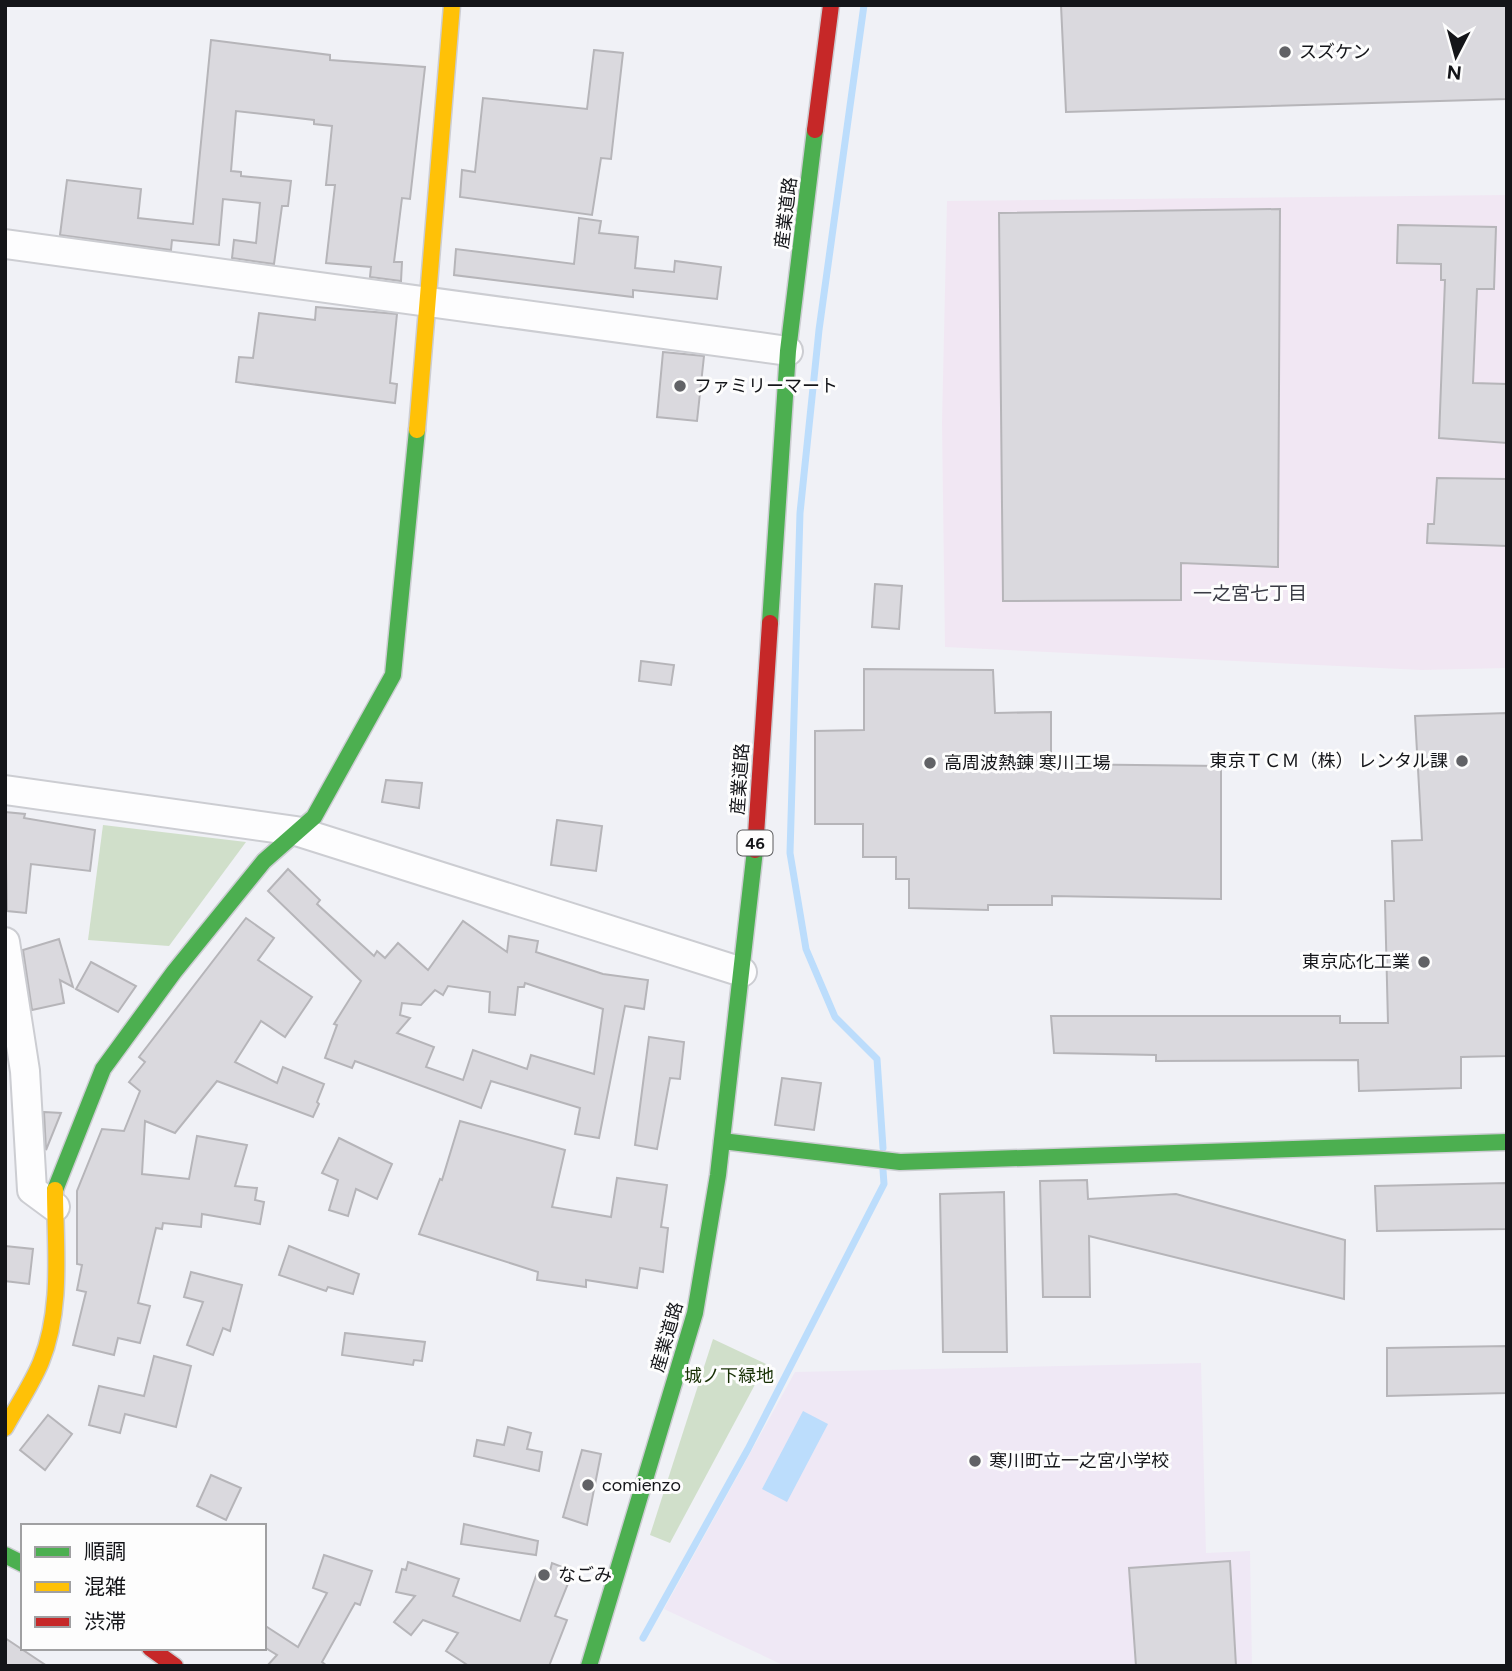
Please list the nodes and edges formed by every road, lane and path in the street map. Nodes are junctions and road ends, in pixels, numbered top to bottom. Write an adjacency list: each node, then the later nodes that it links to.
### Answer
1 (452, 5): 4 (street)
2 (831, 5): 5 (street, 産業道路 / 46)
3 (5, 244): 4 (street)
4 (418, 300): 5 (street); 7 (street)
5 (788, 351): 9 (street, 産業道路 / 46)
6 (5, 790): 7 (street)
7 (296, 831): 9 (street); 13 (street)
8 (5, 942): 10 (street)
9 (742, 972): 11 (street, 産業道路 / 46)
10 (10, 1006): 13 (street)
11 (722, 1141): 12 (street); 19 (street, 産業道路 / 46)
12 (1507, 1142)
13 (45, 1199): 14 (street)
14 (5, 1428)
15 (5, 1555): 16 (street)
16 (21, 1563)
17 (153, 1650): 18 (street)
18 (175, 1666)
19 (589, 1666)

